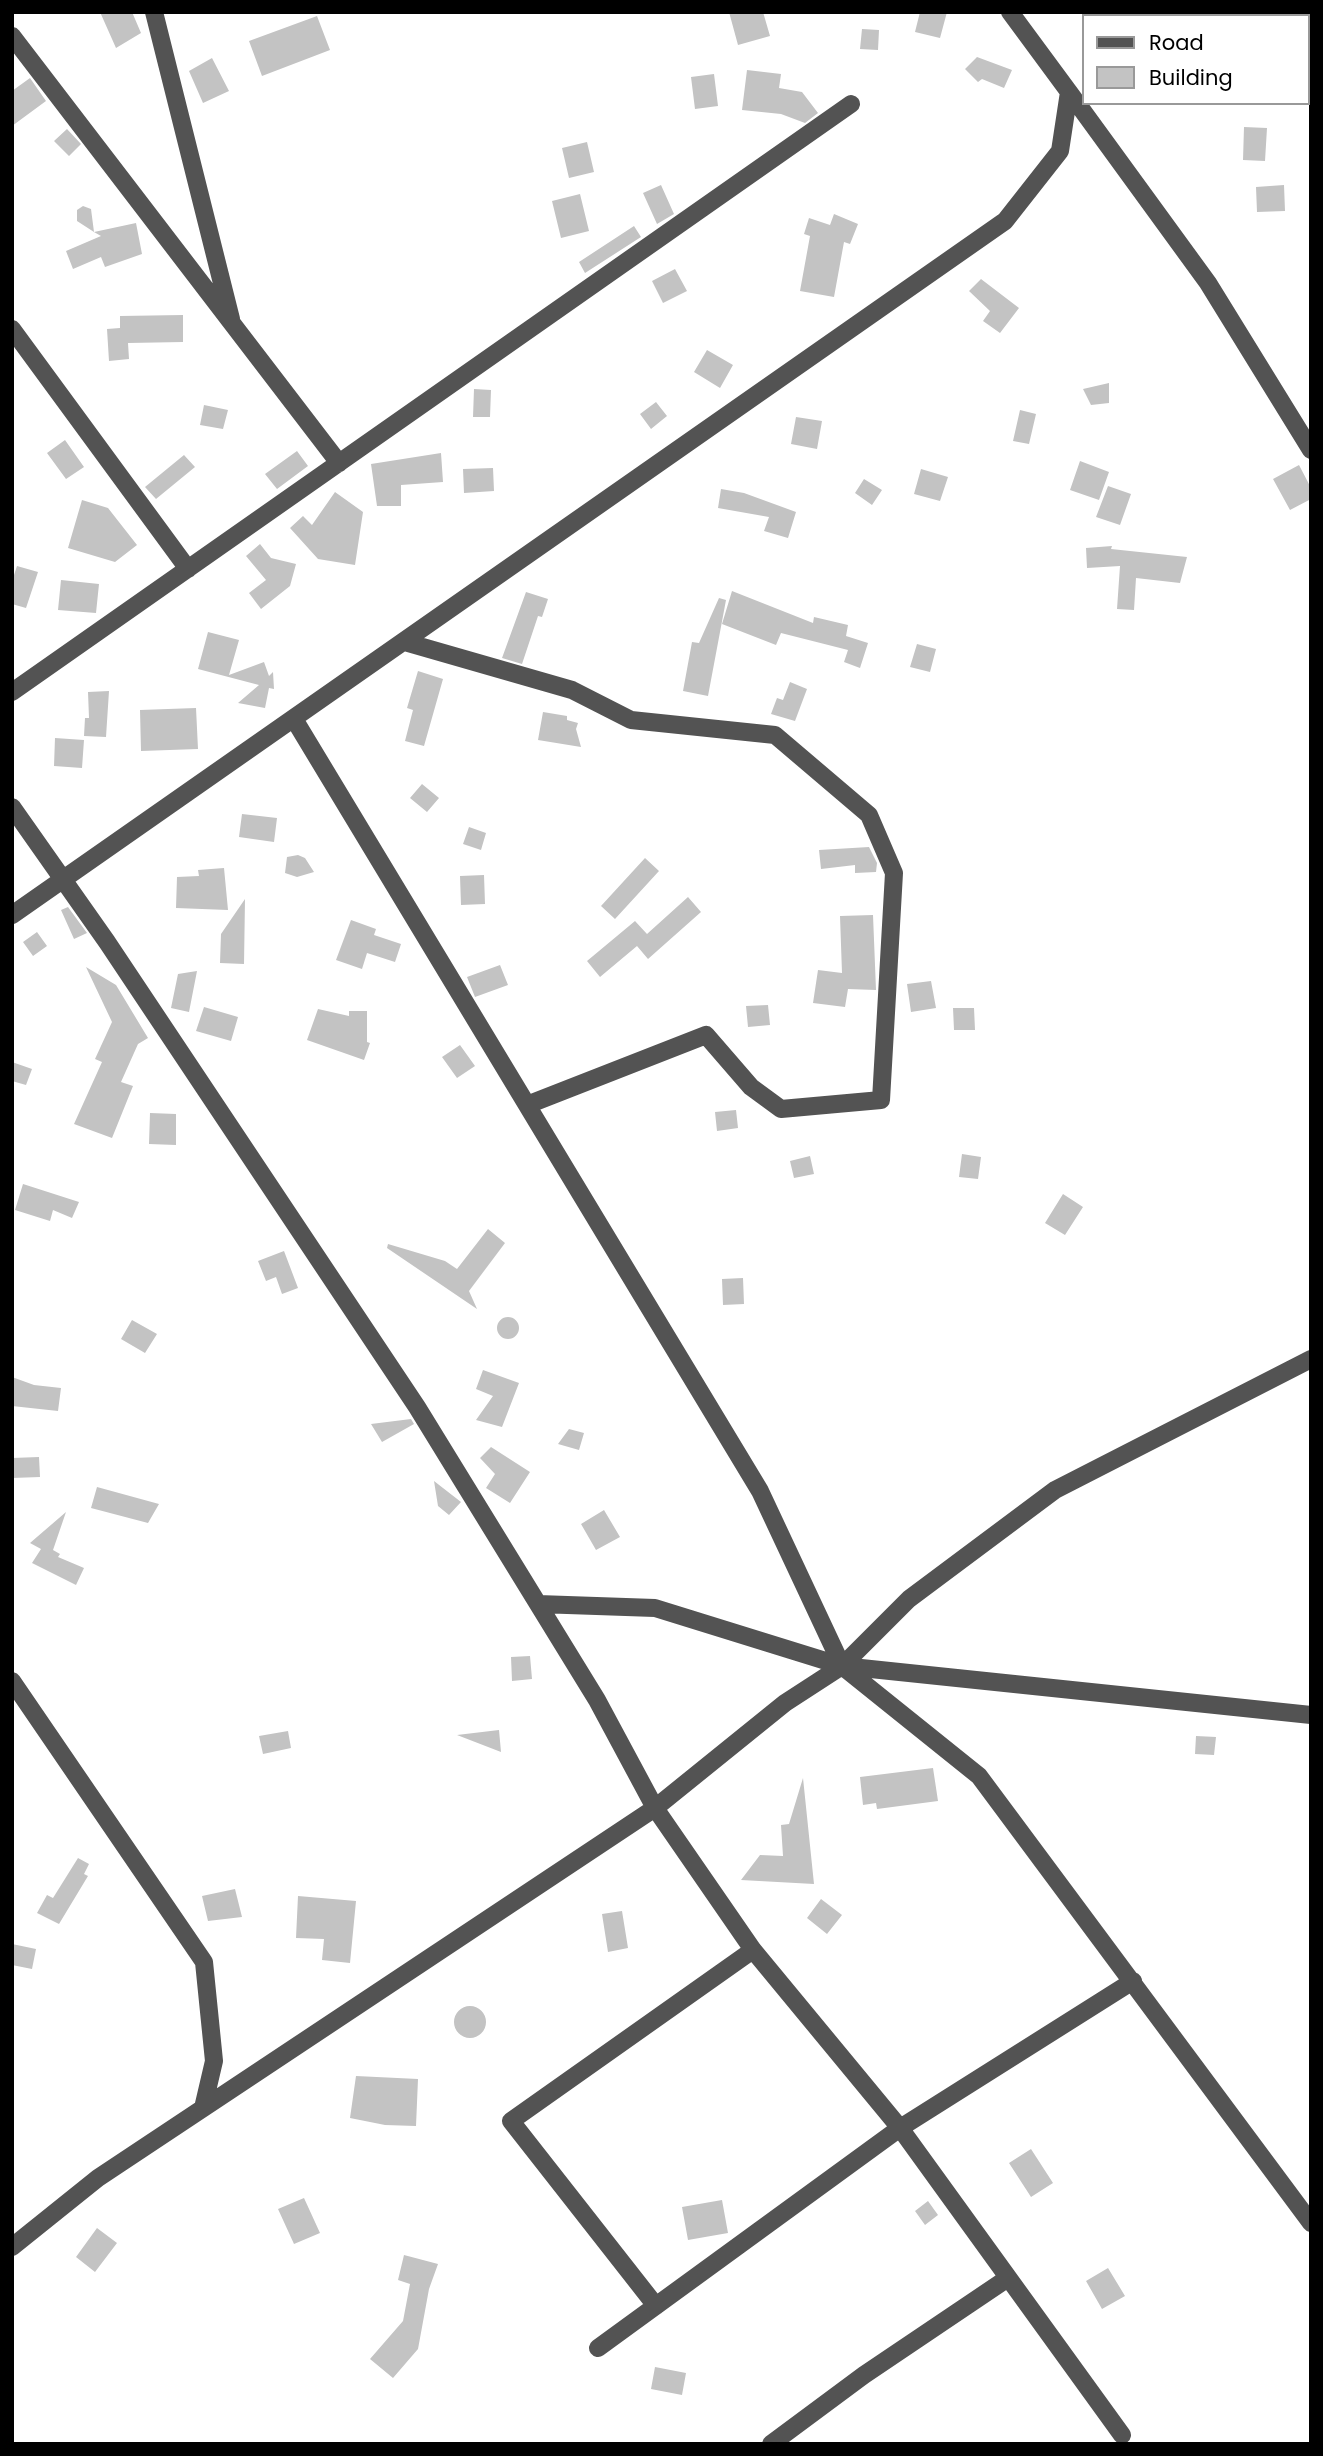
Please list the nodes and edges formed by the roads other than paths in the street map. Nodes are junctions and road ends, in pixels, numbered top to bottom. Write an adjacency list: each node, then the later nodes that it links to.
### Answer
1 (155, 12): 6 (street)
2 (1010, 12): 4 (street)
3 (12, 36): 6 (street)
4 (1069, 92): 8 (street); 11 (street)
5 (851, 104): 9 (street)
6 (233, 326): 9 (street)
7 (12, 329): 10 (street)
8 (1311, 450)
9 (339, 463): 10 (street)
10 (188, 569): 12 (street)
11 (405, 642): 13 (street); 17 (street)
12 (12, 692)
13 (294, 719): 15 (street); 17 (street)
14 (12, 807): 15 (street)
15 (63, 879): 16 (street); 19 (street)
16 (12, 915)
17 (527, 1105): 20 (street)
18 (1311, 1359): 20 (street)
19 (538, 1604): 20 (street); 23 (street)
20 (842, 1666): 22 (street); 23 (street); 25 (street)
21 (12, 1681): 26 (street)
22 (1311, 1715)
23 (655, 1808): 24 (street); 26 (street)
24 (753, 1950): 27 (street); 31 (street)
25 (1132, 1981): 27 (street); 28 (street)
26 (203, 2108): 29 (street)
27 (900, 2128): 30 (street); 31 (street)
28 (1311, 2222)
29 (12, 2247)
30 (1008, 2278): 33 (street); 34 (street)
31 (656, 2306): 32 (street)
32 (598, 2348)
33 (1120, 2441)
34 (773, 2443)

